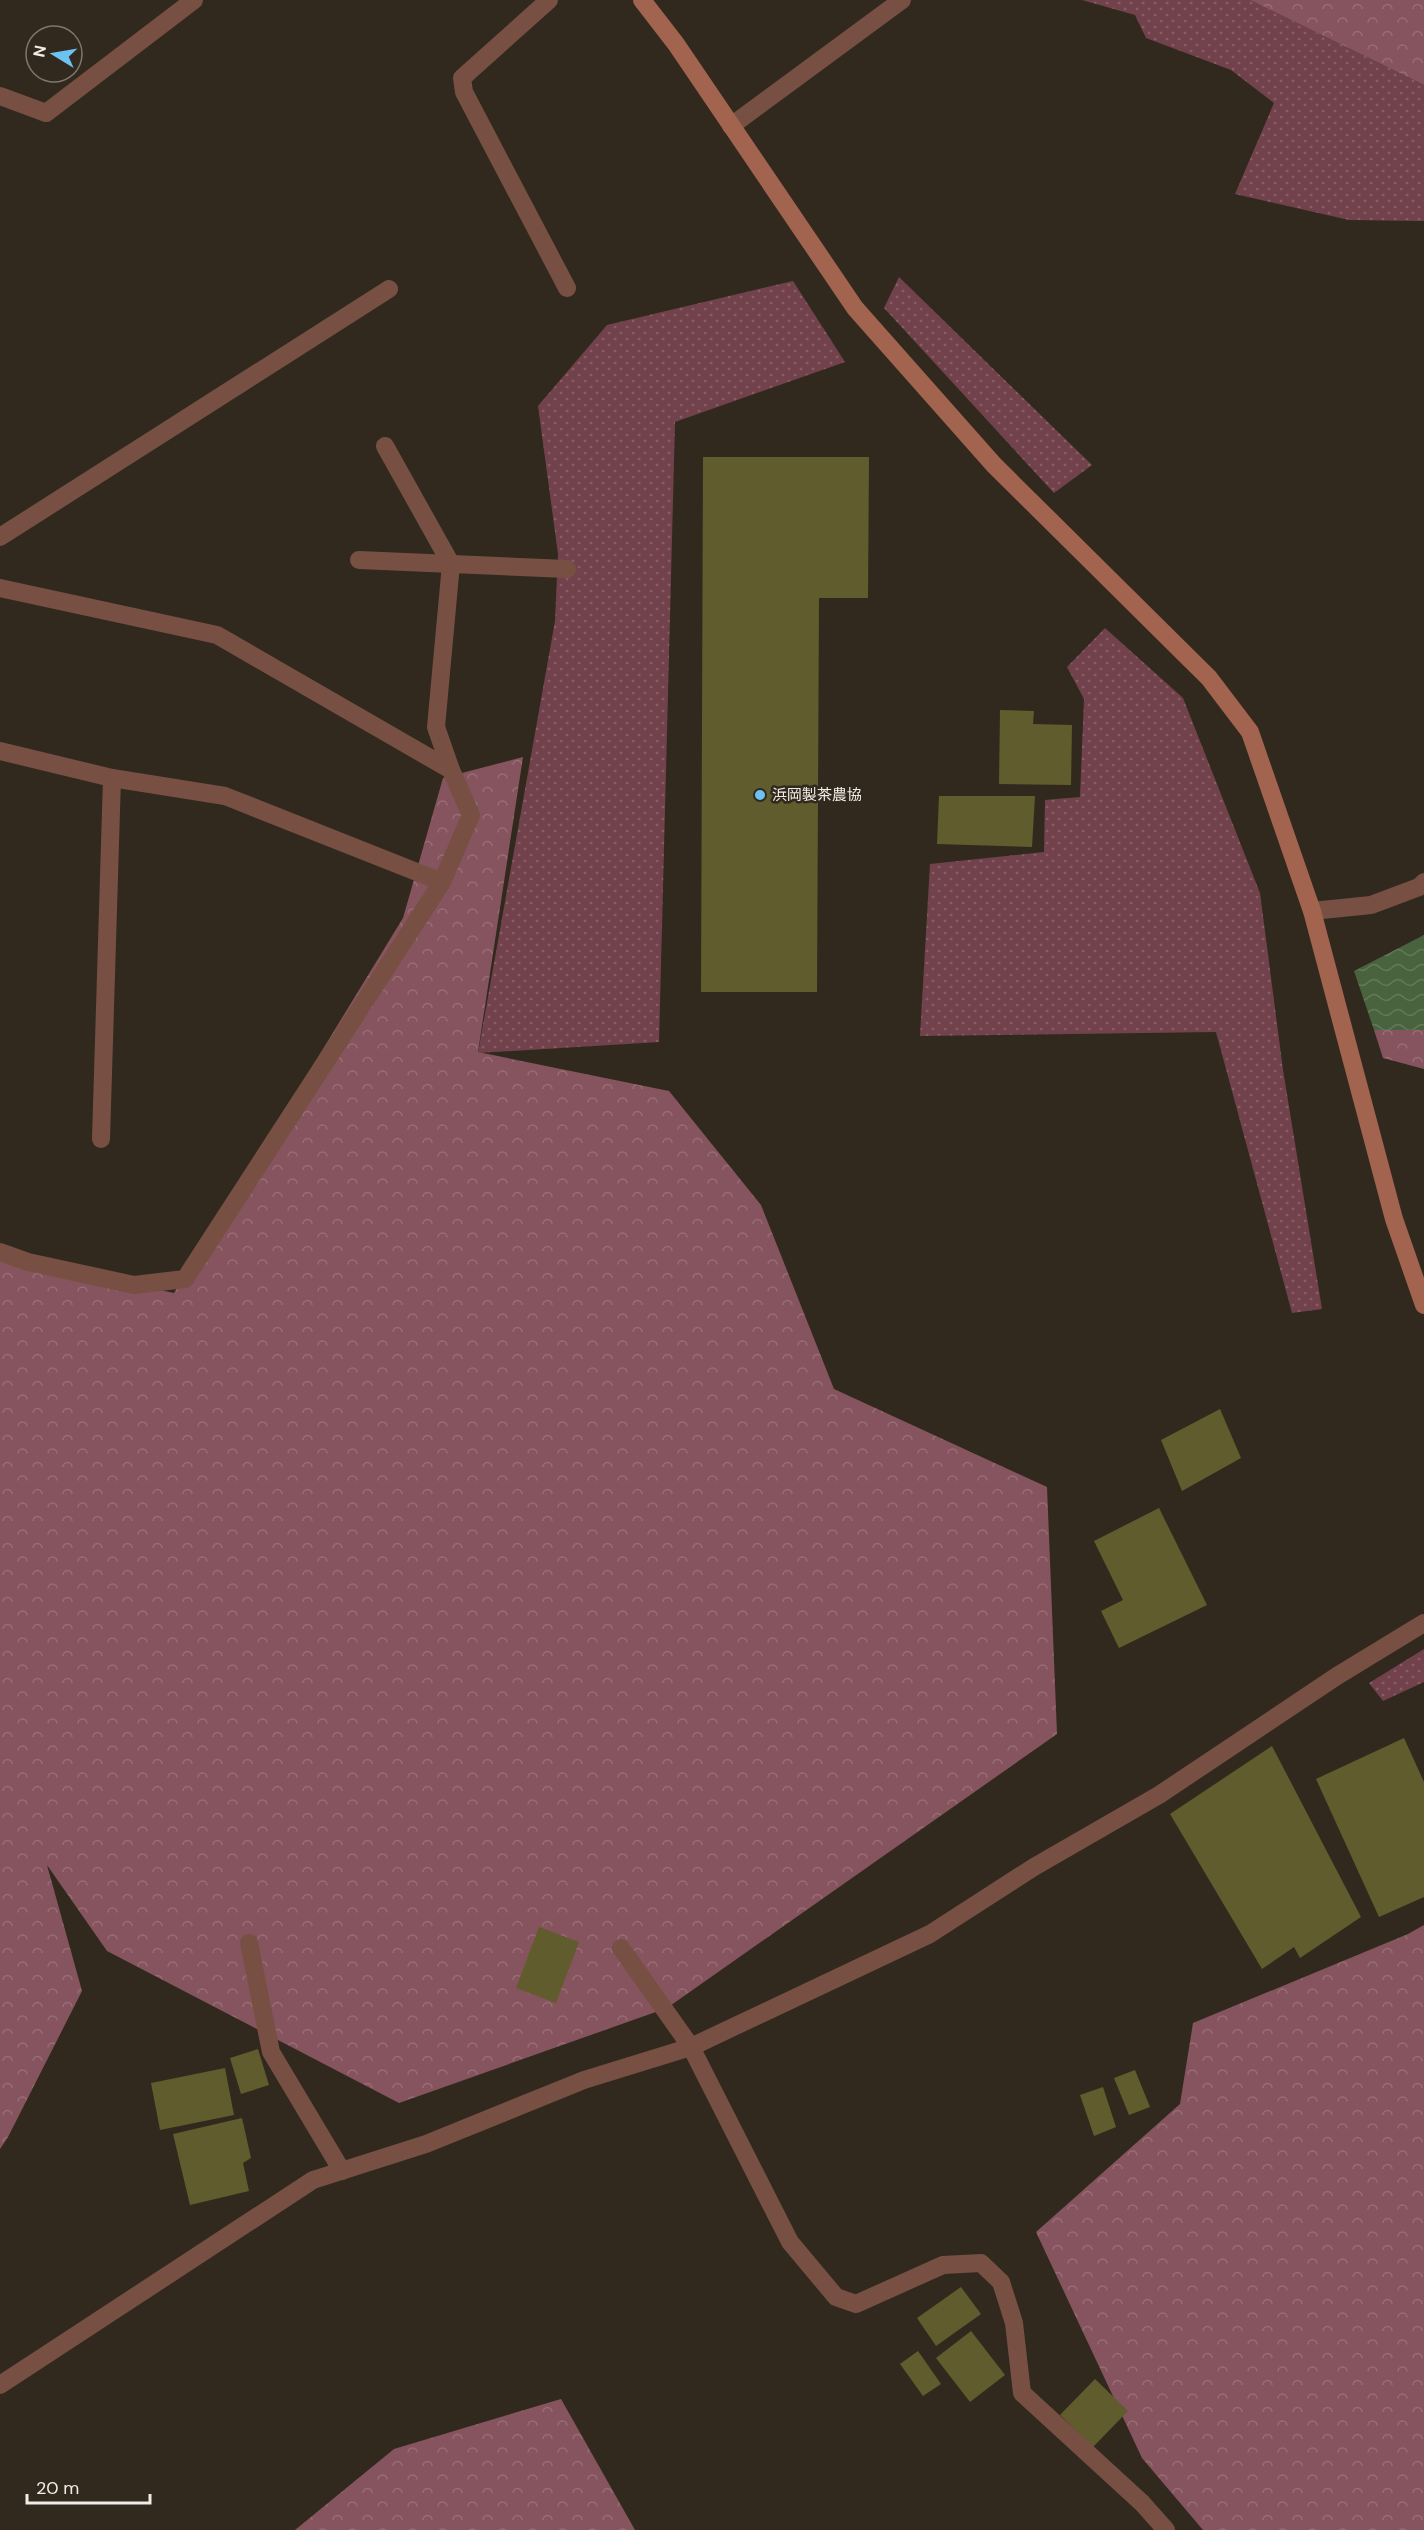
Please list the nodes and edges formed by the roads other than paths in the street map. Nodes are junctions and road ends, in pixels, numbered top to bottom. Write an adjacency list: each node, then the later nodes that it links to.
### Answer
1 (194, 0): 5 (street)
2 (549, 0): 7 (street)
3 (642, 0): 6 (street)
4 (902, 0): 6 (street)
5 (0, 96)
6 (731, 126): 20 (street)
7 (567, 288)
8 (389, 289): 10 (street)
9 (385, 446): 12 (street)
10 (0, 537)
11 (359, 560): 12 (street)
12 (451, 564): 13 (street); 16 (street)
13 (567, 569)
14 (0, 588): 16 (street)
15 (0, 751): 17 (street)
16 (451, 770): 18 (street)
17 (112, 778): 18 (street); 21 (street)
18 (442, 882): 22 (street)
19 (1424, 882): 20 (street)
20 (1312, 911): 23 (street)
21 (101, 1139)
22 (0, 1252)
23 (1424, 1305)
24 (1424, 1623): 27 (street)
25 (249, 1943): 28 (street)
26 (621, 1948): 27 (street)
27 (691, 2047): 28 (street); 30 (street)
28 (342, 2171): 29 (street)
29 (0, 2385)
30 (1166, 2530)

